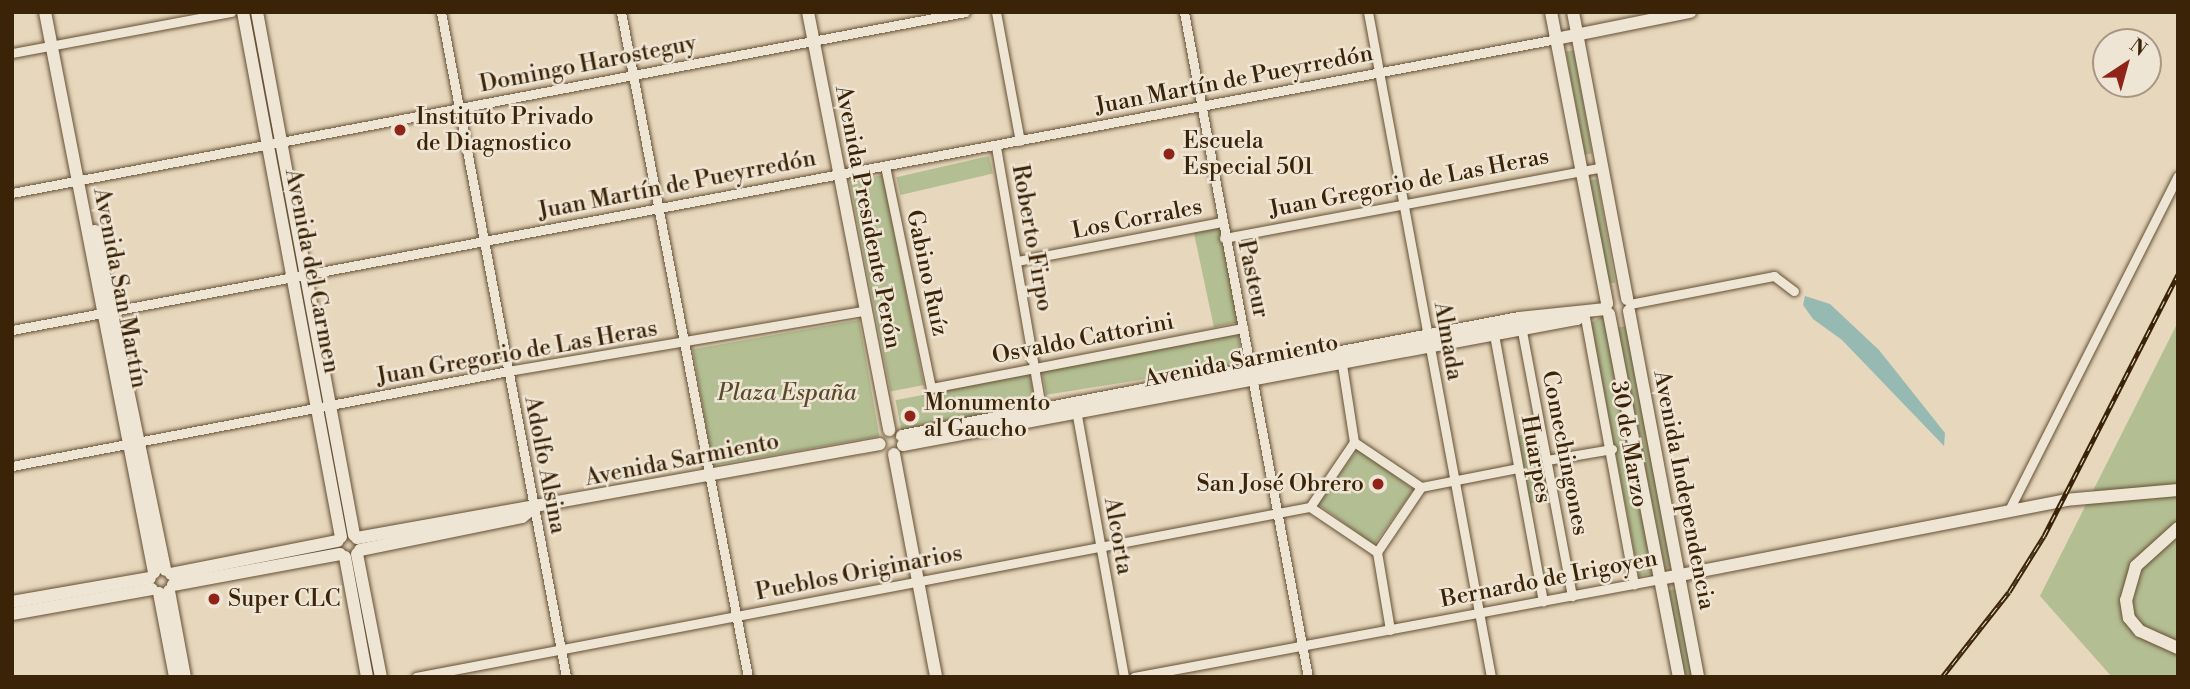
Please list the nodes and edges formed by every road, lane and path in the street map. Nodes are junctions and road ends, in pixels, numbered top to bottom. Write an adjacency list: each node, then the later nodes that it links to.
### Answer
1 (45, 12): 19 (main road, Avenida San Martín)
2 (54, 12): 19 (main road, Avenida San Martín)
3 (231, 12): 19 (street)
4 (243, 12): 26 (main road, Avenida del Carmen)
5 (257, 12): 26 (main road, Avenida del Carmen)
6 (441, 12): 24 (street, Adolfo Alsina)
7 (621, 12): 22 (street)
8 (808, 12): 18 (main road, Avenida Presidente Perón)
9 (965, 12): 18 (street, Domingo Harosteguy)
10 (996, 12): 25 (street)
11 (1184, 12): 23 (street, Pasteur)
12 (1368, 12): 21 (street, Almada)
13 (1551, 12): 17 (main road, Avenida Independencia)
14 (1573, 12): 16 (main road, Avenida Independencia)
15 (1690, 12): 16 (main road)
16 (1577, 34): 17 (main road); 29 (main road, Avenida Independencia)
17 (1556, 38): 21 (street, Juan Martín de Pueyrredón); 30 (main road, Avenida Independencia)
18 (813, 41): 22 (street, Domingo Harosteguy); 31 (main road, Avenida Presidente Perón)
19 (56, 45): 20 (street); 33 (main road, Avenida San Martín)
20 (12, 53)
21 (1379, 71): 23 (street, Juan Martín de Pueyrredón); 35 (street, Almada)
22 (633, 75): 24 (street, Domingo Harosteguy); 36 (street)
23 (1201, 105): 25 (street, Juan Martín de Pueyrredón); 37 (street, Pasteur)
24 (459, 108): 26 (street, Domingo Harosteguy); 39 (street, Adolfo Alsina)
25 (1020, 141): 27 (street, Juan Martín de Pueyrredón)
26 (274, 144): 33 (street, Domingo Harosteguy); 41 (main road, Avenida del Carmen); 42 (main road, Avenida del Carmen)
27 (996, 147): 28 (street, Juan Martín de Pueyrredón); 40 (street, Roberto Firpo)
28 (885, 166): 31 (street, Juan Martín de Pueyrredón); 59 (street, Gabino Ruíz)
29 (1602, 167): 30 (street, Juan Gregorio de Las Heras); 44 (main road, Avenida Independencia)
30 (1581, 171): 35 (street, Juan Gregorio de Las Heras); 45 (main road, Avenida Independencia)
31 (838, 174): 36 (street, Juan Martín de Pueyrredón); 46 (main road, Avenida Presidente Perón)
32 (2178, 176): 78 (street)
33 (82, 180): 34 (street, Domingo Harosteguy); 47 (main road, Avenida San Martín)
34 (12, 193)
35 (1404, 203): 38 (street, Juan Gregorio de Las Heras); 53 (street, Almada)
36 (658, 208): 39 (street, Juan Martín de Pueyrredón); 54 (street)
37 (1222, 222): 38 (street, Pasteur); 40 (street, Los Corrales)
38 (1224, 238): 50 (street, Pasteur)
39 (485, 241): 41 (street, Juan Martín de Pueyrredón); 57 (street, Adolfo Alsina)
40 (1017, 261): 56 (street, Roberto Firpo)
41 (306, 275): 42 (street, Juan Martín de Pueyrredón); 60 (main road, Avenida del Carmen)
42 (292, 277): 47 (street, Juan Martín de Pueyrredón); 60 (main road, Avenida del Carmen)
43 (1794, 290): 44 (street)
44 (1629, 305): 45 (main road); 45 (main road); 84 (main road, Avenida Independencia)
45 (1607, 309): 48 (main road, Avenida Sarmiento); 85 (main road, Avenida Independencia)
46 (864, 311): 54 (street, Juan Gregorio de Las Heras); 63 (main road, Avenida Presidente Perón)
47 (107, 312): 52 (street, Juan Martín de Pueyrredón); 65 (main road, Avenida San Martín)
48 (1584, 312): 49 (main road, Avenida Sarmiento); 68 (street, 30 de Marzo)
49 (1520, 324): 51 (main road, Avenida Sarmiento); 69 (street, Comechingones)
50 (1243, 328): 56 (street, Osvaldo Cattorini); 58 (street, Pasteur)
51 (1493, 329): 53 (main road, Avenida Sarmiento); 71 (street, Huarpes)
52 (12, 330)
53 (1429, 342): 55 (main road, Avenida Sarmiento); 73 (street, Almada)
54 (684, 344): 57 (street, Juan Gregorio de Las Heras); 72 (street)
55 (1341, 358): 58 (main road, Avenida Sarmiento); 64 (street)
56 (1036, 368): 59 (street, Osvaldo Cattorini); 62 (street, Roberto Firpo)
57 (508, 371): 60 (street, Juan Gregorio de Las Heras); 77 (street, Adolfo Alsina)
58 (1252, 376): 61 (main road, Avenida Sarmiento); 79 (street, Pasteur)
59 (931, 388)
60 (324, 406): 65 (street, Juan Gregorio de Las Heras); 81 (main road, Avenida del Carmen)
61 (1075, 407): 62 (main road, Avenida Sarmiento); 82 (street, Alcorta)
62 (1042, 414): 67 (main road, Avenida Sarmiento)
63 (889, 430): 66 (main road); 67 (main road)
64 (1354, 442): 74 (street); 76 (street)
65 (134, 443): 70 (street, Juan Gregorio de Las Heras); 86 (main road, Avenida San Martín)
66 (880, 444): 67 (main road); 72 (main road, Avenida Sarmiento)
67 (900, 445): 87 (main road)
68 (1612, 449): 69 (street); 88 (street, 30 de Marzo)
69 (1547, 460): 89 (street, Comechingones)
70 (12, 466)
71 (1518, 468): 73 (street); 90 (street, Huarpes)
72 (709, 476): 77 (main road, Avenida Sarmiento); 94 (street)
73 (1452, 480): 74 (street); 93 (street, Almada)
74 (1421, 487): 83 (street)
75 (2178, 490): 78 (main road, Bernardo de Irigoyen)
76 (1310, 508): 79 (street, Pueblos Originarios); 83 (street)
77 (532, 509): 81 (main road, Avenida Sarmiento); 98 (street, Adolfo Alsina)
78 (2008, 510): 84 (main road, Bernardo de Irigoyen)
79 (1278, 512): 82 (street, Pueblos Originarios); 96 (street, Pasteur)
80 (2178, 528): 97 (main road)
81 (349, 546): 86 (main road, Avenida Sarmiento); 101 (main road, Avenida del Carmen); 102 (main road, Avenida del Carmen)
82 (1101, 546): 87 (street, Pueblos Originarios); 107 (street, Alcorta)
83 (1377, 552): 95 (street)
84 (1679, 575): 85 (main road, Bernardo de Irigoyen); 112 (main road, Avenida Independencia)
85 (1660, 579): 88 (street, Bernardo de Irigoyen); 111 (main road, Avenida Independencia)
86 (162, 581): 91 (main road, Avenida Sarmiento); 92 (main road, Avenida Sarmiento); 99 (main road, Avenida San Martín); 100 (main road, Avenida San Martín)
87 (917, 582): 94 (street, Pueblos Originarios); 106 (main road)
88 (1634, 584): 89 (street, Bernardo de Irigoyen)
89 (1572, 596): 90 (street, Bernardo de Irigoyen)
90 (1543, 601): 93 (street, Bernardo de Irigoyen)
91 (12, 602)
92 (12, 614)
93 (1479, 614): 95 (street, Bernardo de Irigoyen); 110 (street, Almada)
94 (736, 615): 98 (street, Pueblos Originarios); 105 (street)
95 (1390, 630): 96 (street, Bernardo de Irigoyen)
96 (1301, 646): 108 (street, Bernardo de Irigoyen); 109 (street, Pasteur)
97 (2178, 648)
98 (562, 649): 103 (street, Pueblos Originarios); 104 (street, Adolfo Alsina)
99 (175, 677)
100 (185, 677)
101 (367, 677)
102 (381, 677)
103 (416, 677)
104 (566, 677)
105 (748, 677)
106 (936, 677)
107 (1124, 677)
108 (1134, 677)
109 (1308, 677)
110 (1491, 677)
111 (1678, 677)
112 (1698, 677)

